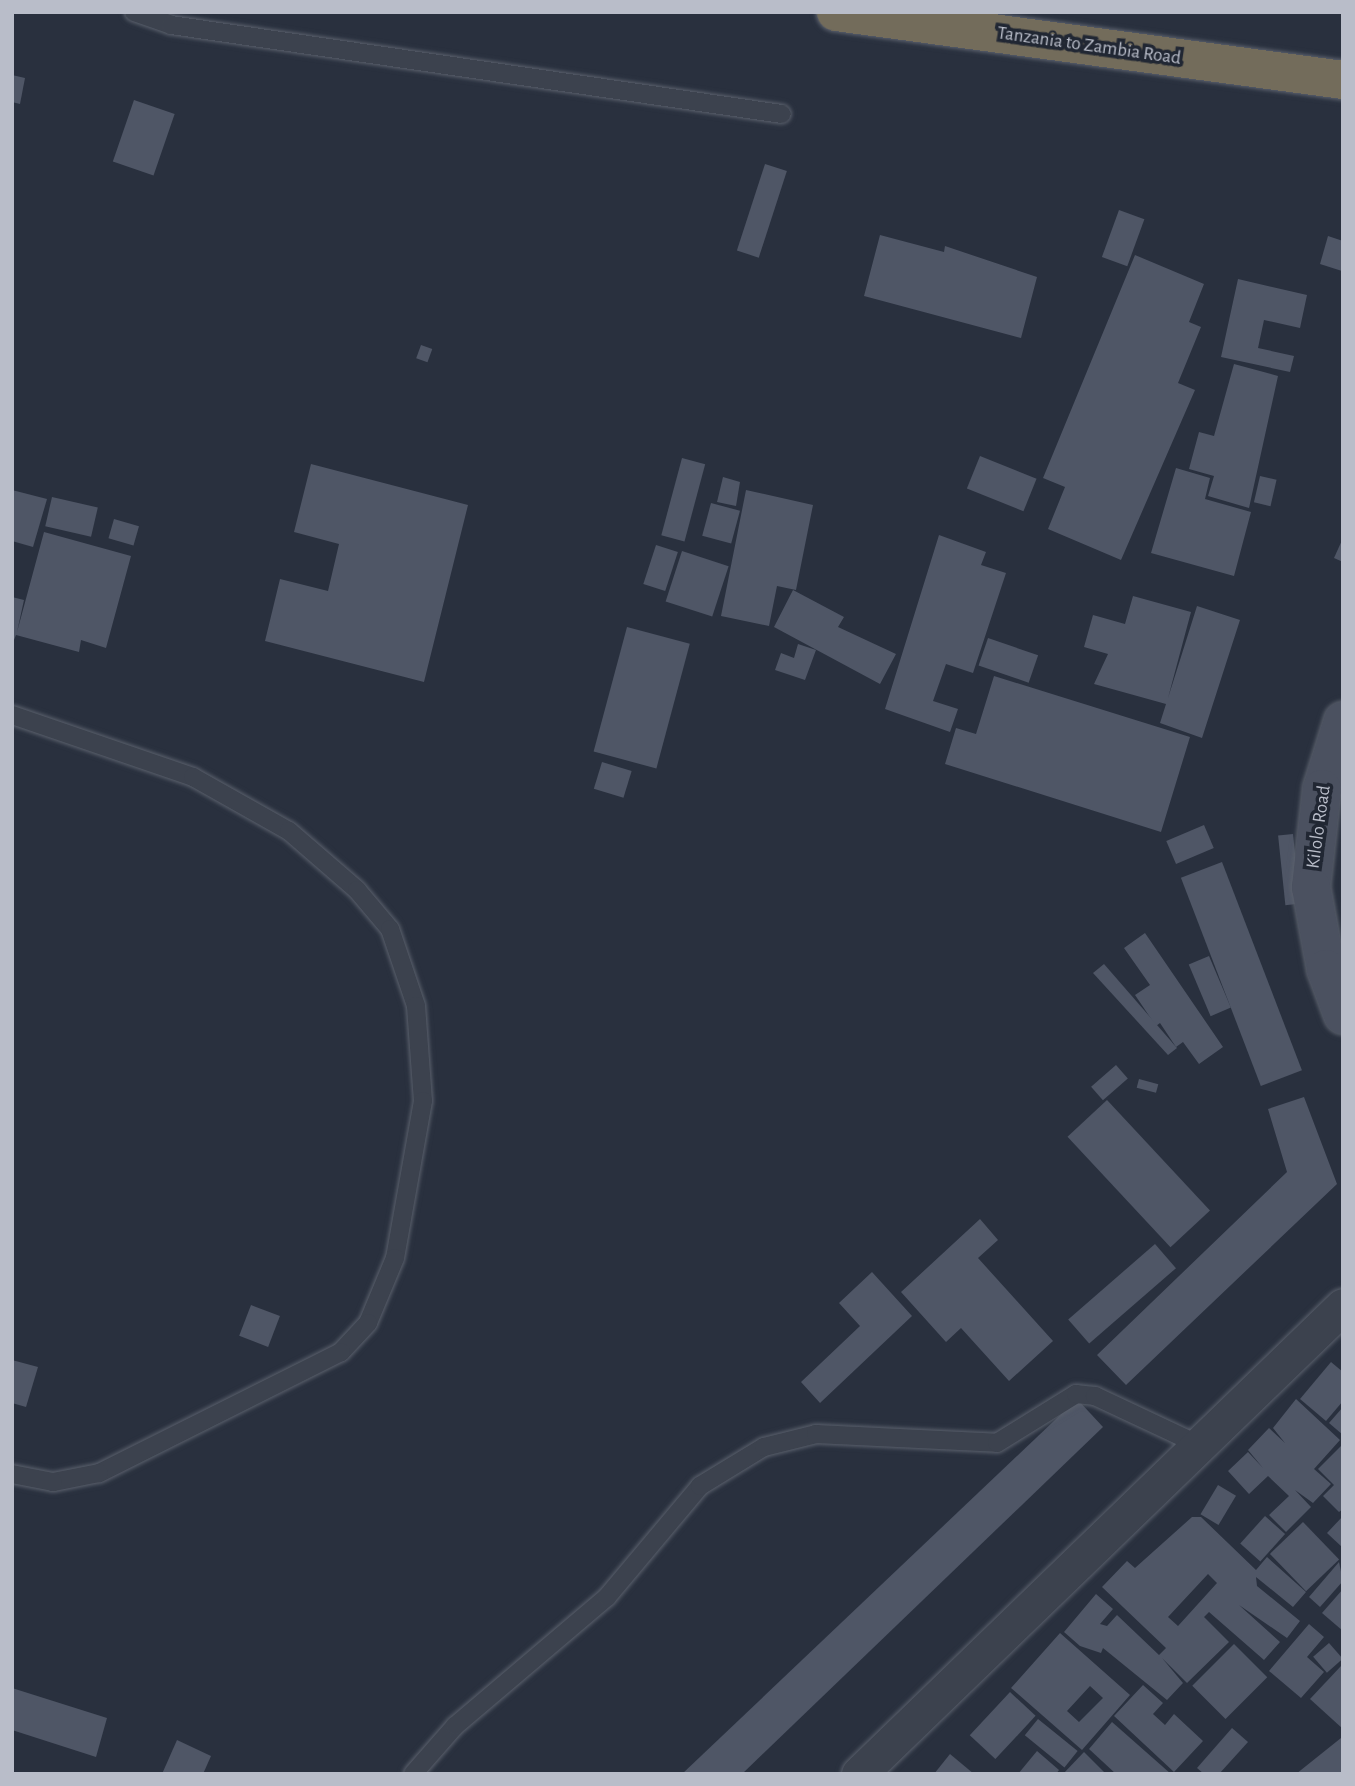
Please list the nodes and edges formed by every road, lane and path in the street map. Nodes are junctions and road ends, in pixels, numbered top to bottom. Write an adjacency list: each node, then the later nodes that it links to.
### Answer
1 (134, 12): 4 (lane)
2 (836, 12): 3 (highway, Tanzania to Zambia Road)
3 (1343, 80)
4 (782, 114)
5 (12, 716): 10 (lane)
6 (1343, 721): 7 (main road, Kilolo Road)
7 (1343, 1015)
8 (1343, 1306): 9 (street)
9 (1199, 1445): 11 (lane); 12 (street)
10 (12, 1474)
11 (413, 1774)
12 (859, 1774)

